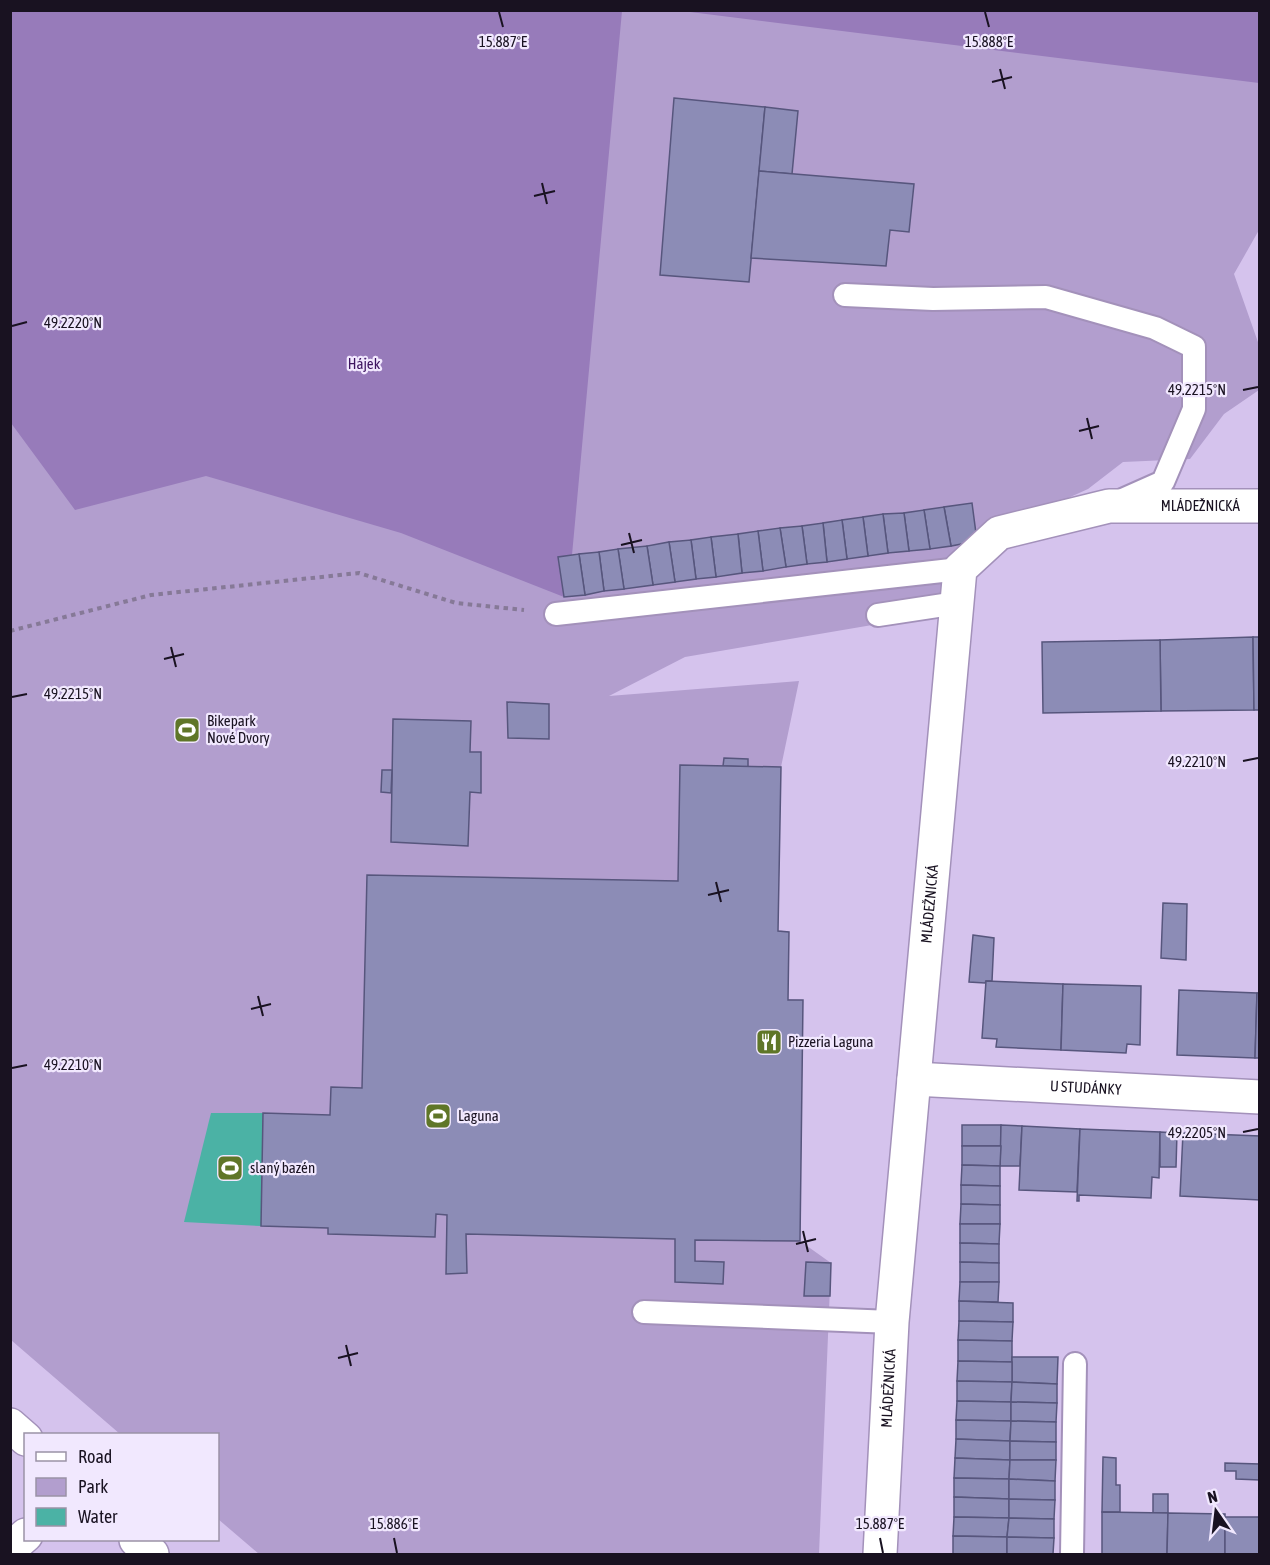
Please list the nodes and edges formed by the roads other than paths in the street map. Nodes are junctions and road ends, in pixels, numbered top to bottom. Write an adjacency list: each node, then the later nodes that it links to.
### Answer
1 (845, 295): 2 (lane)
2 (1108, 506): 3 (street, MLÁDEŽNICKÁ); 4 (street, MLÁDEŽNICKÁ)
3 (1260, 506)
4 (960, 569): 5 (street, MLÁDEŽNICKÁ); 6 (lane)
5 (957, 603): 7 (lane); 8 (street, MLÁDEŽNICKÁ)
6 (556, 614)
7 (878, 615)
8 (914, 1079): 9 (street, U STUDÁNKY); 11 (street, MLÁDEŽNICKÁ)
9 (1260, 1097)
10 (644, 1312): 11 (lane)
11 (892, 1322): 19 (street, MLÁDEŽNICKÁ)
12 (1075, 1364): 20 (lane)
13 (10, 1425): 14 (street)
14 (24, 1437)
15 (24, 1537): 17 (street)
16 (138, 1541): 18 (street)
17 (10, 1549)
18 (152, 1554)
19 (880, 1554)
20 (1072, 1554)

